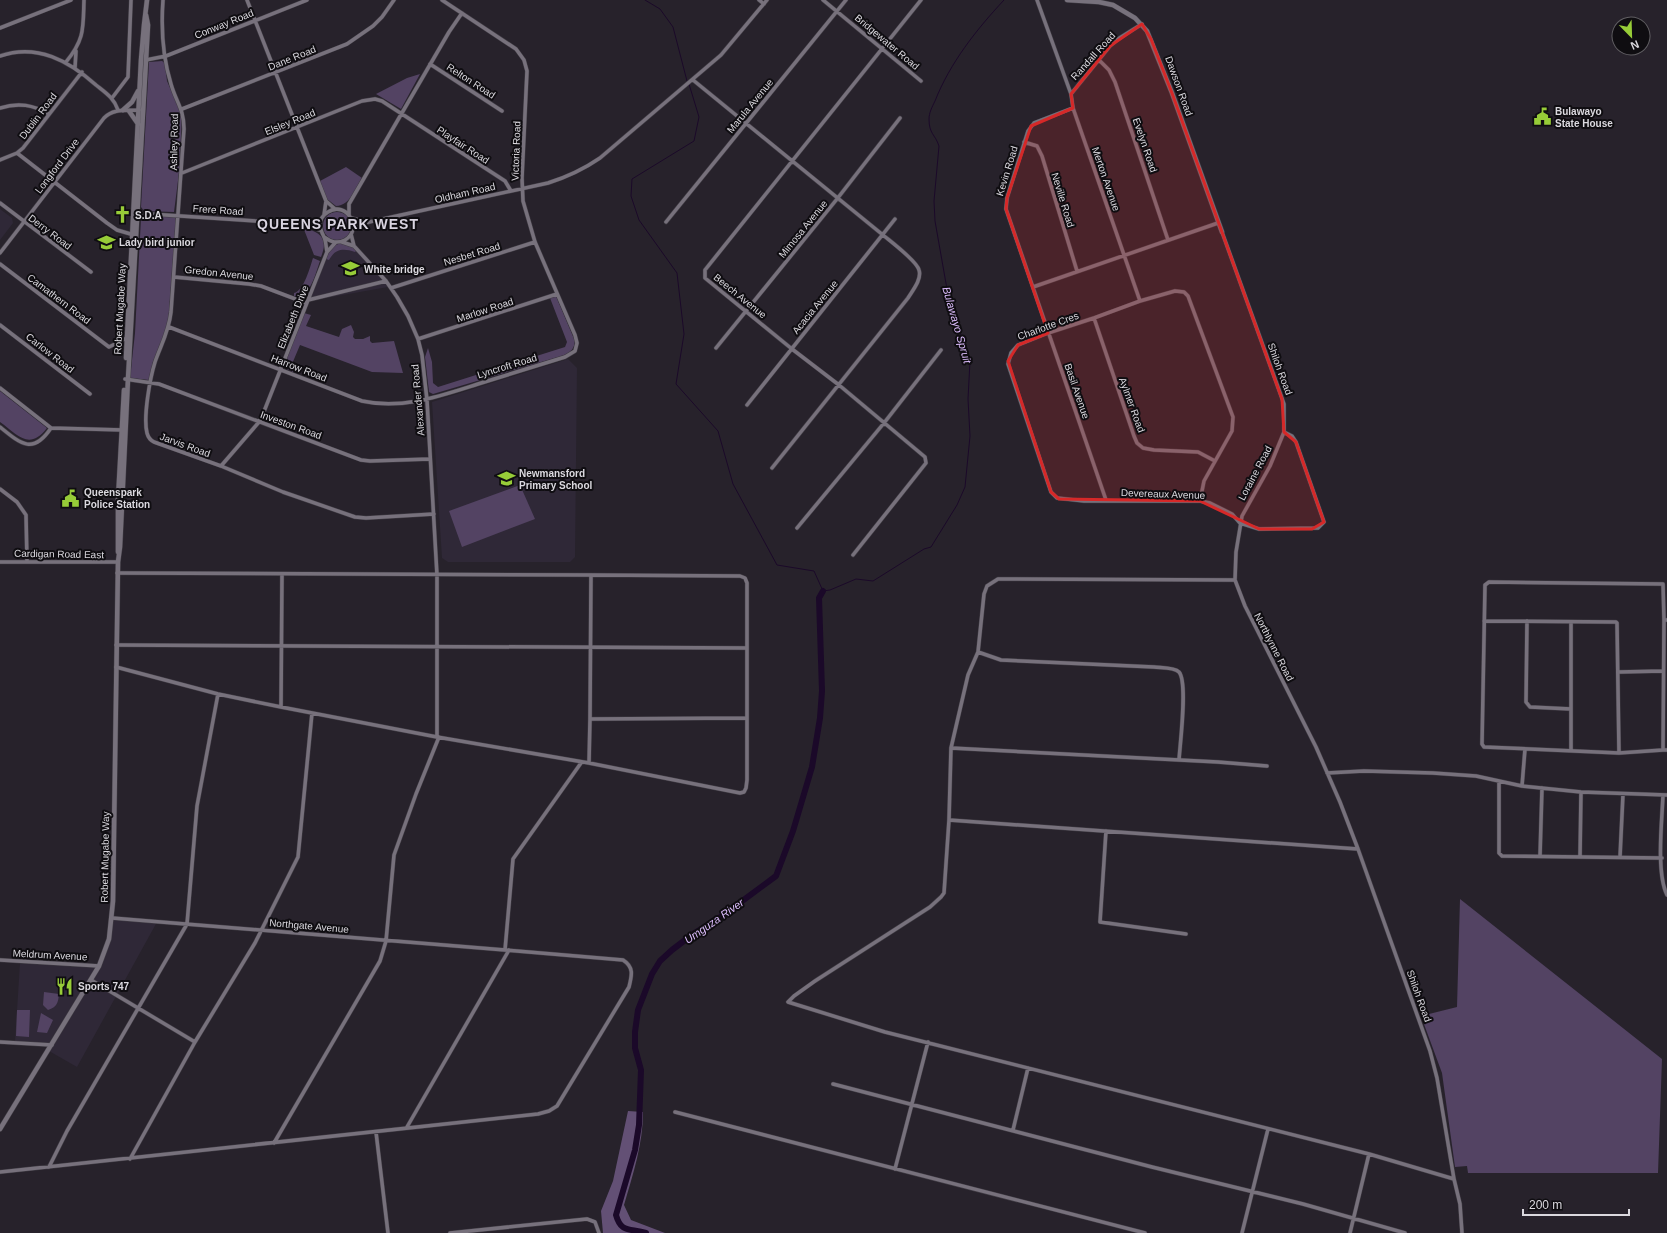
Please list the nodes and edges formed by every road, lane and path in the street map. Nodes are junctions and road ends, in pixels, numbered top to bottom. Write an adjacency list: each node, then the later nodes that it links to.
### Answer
1 (71, 0): 23 (street)
2 (84, 0): 25 (street)
3 (131, 0): 39 (street)
4 (147, 0): 20 (main road, Robert Mugabe Way)
5 (163, 0): 27 (street, Ashley Road)
6 (247, 0): 21 (street)
7 (307, 0): 21 (street, Conway Road)
8 (394, 0): 34 (street, Dane Road)
9 (442, 0): 19 (street, Victoria Road)
10 (759, 0): 17 (street)
11 (767, 0): 17 (street, Oldham Road)
12 (823, 0): 18 (street, Bridgewater Road)
13 (846, 0): 18 (street, Marula Avenue)
14 (921, 0): 24 (street, Beech Avenue)
15 (1037, 0): 38 (street)
16 (1067, 0): 22 (main road, Dawson Road)
17 (764, 4): 35 (street, Oldham Road)
18 (837, 12): 24 (street, Bridgewater Road); 51 (street, Marula Avenue)
19 (462, 13): 31 (street); 60 (street, Victoria Road)
20 (146, 15): 28 (main road, Robert Mugabe Way); 37 (main road, Robert Mugabe Way)
21 (255, 20): 27 (street, Conway Road); 34 (street)
22 (1142, 24): 29 (street, Randall Road); 78 (main road, Dawson Road)
23 (0, 28)
24 (883, 48): 36 (street, Bridgewater Road); 57 (street, Beech Avenue)
25 (76, 50): 30 (street); 32 (street)
26 (0, 56): 30 (street)
27 (166, 56): 28 (street, Conway Road); 43 (street, Ashley Road)
28 (146, 60): 40 (main road, Robert Mugabe Way)
29 (1099, 60): 38 (street, Randall Road); 87 (street, Evelyn Road)
30 (66, 62): 32 (street)
31 (430, 64): 47 (street, Relton Road); 49 (street)
32 (75, 68): 33 (street)
33 (82, 72): 39 (street); 48 (street, Dublin Road)
34 (275, 73): 43 (street, Dane Road); 53 (street)
35 (692, 81): 51 (street); 60 (street, Oldham Road)
36 (921, 81)
37 (140, 89): 44 (main road); 45 (main road, Robert Mugabe Way)
38 (1071, 94): 42 (street, Randall Road)
39 (112, 98): 44 (street)
40 (144, 99): 45 (street); 52 (main road, Robert Mugabe Way)
41 (0, 108): 48 (street)
42 (1073, 108): 54 (street, Kevin Road); 94 (street, Merton Avenue)
43 (182, 109): 58 (street, Ashley Road)
44 (121, 110): 46 (street); 59 (street, Longford Drive)
45 (139, 110): 46 (street); 52 (main road, Robert Mugabe Way)
46 (129, 111): 52 (main road)
47 (502, 111)
48 (49, 114): 55 (street, Dublin Road)
49 (403, 114): 53 (street, Elsley Road); 61 (street, Playfair Road); 65 (street)
50 (900, 118): 62 (street, Mimosa Avenue)
51 (745, 124): 57 (street); 77 (street, Marula Avenue)
52 (140, 126): 68 (main road, Robert Mugabe Way)
53 (296, 128): 58 (street, Elsley Road); 63 (street)
54 (1024, 142): 96 (street, Neville Road); 101 (street, Kevin Road)
55 (17, 153): 56 (street, Dublin Road); 59 (street)
56 (0, 160)
57 (792, 161): 62 (street); 105 (street, Beech Avenue)
58 (182, 173): 71 (street, Ashley Road)
59 (53, 183): 75 (street, Longford Drive); 85 (street)
60 (523, 188): 61 (street, Oldham Road); 90 (street, Victoria Road)
61 (511, 191): 76 (street, Oldham Road)
62 (838, 199): 84 (street); 105 (street, Mimosa Avenue)
63 (326, 201): 66 (street); 70 (street)
64 (0, 203): 75 (street, Derry Road)
65 (349, 204): 67 (street); 69 (street)
66 (335, 209): 67 (street); 70 (street)
67 (340, 210): 69 (street)
68 (136, 213): 71 (street, Frere Road); 85 (main road, Robert Mugabe Way)
69 (349, 214): 72 (street)
70 (324, 215): 74 (street)
71 (177, 216): 79 (street, Frere Road); 98 (street, Jarvis Road)
72 (351, 218): 76 (street, Oldham Road); 80 (street)
73 (895, 218): 84 (street, Acacia Avenue)
74 (321, 219): 79 (street, Frere Road); 81 (street)
75 (24, 222): 93 (street, Longford Drive); 97 (street, Derry Road)
76 (369, 222): 80 (street, Oldham Road)
77 (666, 222)
78 (1218, 223): 82 (main road, Dawson Road); 87 (street)
79 (301, 224): 81 (street, Frere Road)
80 (353, 229): 83 (street)
81 (320, 230): 86 (street)
82 (1222, 232): 129 (street, Shiloh Road)
83 (351, 234): 89 (street); 91 (street, Alexander Road)
84 (883, 235): 114 (street, Acacia Avenue); 119 (street)
85 (135, 236): 111 (main road, Robert Mugabe Way); 117 (main road, Robert Mugabe Way)
86 (324, 237): 88 (street); 92 (street, Elizabeth Drive)
87 (1168, 240): 94 (street)
88 (336, 242): 89 (street); 92 (street, Elizabeth Drive)
89 (342, 242): 91 (street, Alexander Road)
90 (536, 242): 100 (street, Nesbet Road); 102 (street, Victoria Road)
91 (354, 246): 99 (street, Alexander Road)
92 (326, 252): 104 (street, Elizabeth Drive)
93 (0, 253)
94 (1124, 256): 96 (street); 103 (street)
95 (0, 264): 111 (street, Camathern Road)
96 (1077, 271): 101 (street)
97 (91, 272)
98 (174, 277): 104 (street, Gredon Avenue); 108 (street, Jarvis Road)
99 (386, 281): 100 (street, Alexander Road); 104 (street)
100 (391, 288): 112 (street, Alexander Road)
101 (1033, 288): 109 (street, Basil Avenue)
102 (557, 294): 110 (street, Victoria Road); 112 (street, Marlow Road)
103 (1140, 301): 106 (street, Charlotte Cres); 131 (street, Charlotte Cres)
104 (307, 302): 116 (street, Elizabeth Drive)
105 (746, 312): 113 (street, Mimosa Avenue); 114 (street, Beech Avenue)
106 (1094, 318): 109 (street, Charlotte Cres); 131 (street, Aylmer Road)
107 (0, 325): 121 (street, Carlow Road)
108 (169, 327): 116 (street, Harrow Road); 118 (street, Jarvis Road)
109 (1048, 333): 135 (street, Charlotte Cres); 136 (street, Basil Avenue)
110 (575, 336): 122 (street, Lyncroft Road)
111 (127, 338): 117 (main road, Robert Mugabe Way)
112 (418, 339): 122 (street, Alexander Road)
113 (716, 348)
114 (792, 349): 119 (street, Beech Avenue); 123 (street, Acacia Avenue)
115 (941, 350): 125 (street)
116 (281, 370): 122 (street, Harrow Road); 124 (street, Elizabeth Drive)
117 (126, 379): 118 (street, Investon Road); 128 (main road, Robert Mugabe Way)
118 (150, 382): 124 (street, Investon Road); 132 (street, Jarvis Road)
119 (839, 385): 125 (street, Beech Avenue); 133 (street)
120 (0, 388): 127 (street)
121 (90, 394)
122 (427, 400): 130 (street, Alexander Road)
123 (747, 405)
124 (259, 422): 130 (street, Investon Road); 132 (street, Elizabeth Drive)
125 (884, 423): 140 (street); 141 (street, Beech Avenue)
126 (0, 427): 127 (street)
127 (51, 428): 128 (street)
128 (124, 430): 144 (main road, Robert Mugabe Way)
129 (1284, 432): 139 (street, Loraine Road); 139 (street, Devereaux Avenue)
130 (430, 459): 138 (street, Alexander Road)
131 (1214, 461): 137 (street, Charlotte Cres)
132 (220, 466): 138 (street, Jarvis Road)
133 (772, 468)
134 (0, 489): 143 (street)
135 (1051, 492): 136 (street, Devereaux Avenue)
136 (1106, 500): 137 (street, Devereaux Avenue)
137 (1200, 501): 139 (street, Devereaux Avenue)
138 (434, 514): 147 (street, Alexander Road)
139 (1240, 523): 149 (street, Northlynne Road)
140 (798, 528)
141 (853, 555)
142 (0, 562): 143 (street, Cardigan Road East)
143 (27, 562): 144 (street, Cardigan Road East)
144 (118, 562): 145 (main road, Robert Mugabe Way)
145 (118, 573): 146 (street); 154 (main road, Robert Mugabe Way)
146 (282, 574): 147 (street); 155 (street)
147 (437, 575): 148 (street); 156 (street, Alexander Road)
148 (591, 575): 157 (street); 158 (street)
149 (1235, 580): 159 (street); 179 (street, Northlynne Road)
150 (1666, 620): 151 (street); 161 (street)
151 (1484, 621): 152 (street); 171 (street)
152 (1527, 621): 153 (street); 165 (street)
153 (1570, 622): 162 (street); 165 (street)
154 (116, 645): 155 (street); 160 (main road, Robert Mugabe Way)
155 (282, 645): 156 (street); 164 (street)
156 (437, 646): 157 (street); 169 (street, Alexander Road)
157 (591, 648): 158 (street); 168 (street)
158 (746, 648): 167 (street)
159 (978, 652): 170 (street); 175 (street)
160 (116, 667): 163 (street); 194 (main road, Robert Mugabe Way)
161 (1663, 671): 162 (street); 173 (street)
162 (1619, 672): 174 (street)
163 (218, 694): 164 (street); 195 (street)
164 (281, 707): 166 (street)
165 (1571, 709): 172 (street)
166 (312, 713): 169 (street); 196 (street)
167 (746, 718): 168 (street); 177 (street)
168 (590, 720): 177 (street)
169 (438, 737): 176 (street); 198 (street)
170 (951, 748): 175 (street); 186 (street)
171 (1526, 749): 172 (street); 181 (street)
172 (1571, 750): 174 (street)
173 (1665, 750): 174 (street)
174 (1619, 753)
175 (1179, 760): 178 (street)
176 (581, 763): 177 (street); 199 (street)
177 (589, 763)
178 (1267, 766)
179 (1327, 773): 180 (street); 188 (street, Shiloh Road)
180 (1498, 781): 181 (street); 189 (street)
181 (1522, 786): 182 (street)
182 (1542, 788): 183 (street); 189 (street)
183 (1581, 792): 184 (street); 190 (street)
184 (1624, 794): 185 (street); 191 (street)
185 (1665, 795): 192 (street)
186 (949, 820): 187 (street); 206 (street)
187 (1106, 831): 188 (street); 197 (street)
188 (1358, 849): 224 (street, Shiloh Road)
189 (1540, 856): 190 (street)
190 (1580, 857): 191 (street)
191 (1620, 857): 192 (street)
192 (1662, 858): 193 (street)
193 (1667, 895)
194 (112, 918): 195 (street, Northgate Avenue); 201 (main road, Robert Mugabe Way)
195 (187, 924): 196 (street, Northgate Avenue); 203 (street)
196 (262, 930): 198 (street, Northgate Avenue); 205 (street)
197 (1186, 934)
198 (386, 941): 199 (street, Northgate Avenue); 218 (street)
199 (507, 950): 213 (street); 213 (street, Northgate Avenue)
200 (0, 960): 201 (street, Meldrum Avenue)
201 (99, 966): 202 (main road, Robert Mugabe Way)
202 (92, 980): 203 (street); 207 (main road, Robert Mugabe Way)
203 (138, 1009): 205 (street); 221 (street)
204 (0, 1042): 207 (street)
205 (195, 1042): 220 (street)
206 (928, 1042): 208 (street); 210 (street)
207 (52, 1045): 212 (main road, Robert Mugabe Way)
208 (1028, 1068): 214 (street); 216 (street)
209 (833, 1084): 210 (street)
210 (910, 1105): 216 (street); 222 (street)
211 (675, 1112): 222 (street)
212 (1, 1124): 215 (main road, Robert Mugabe Way)
213 (407, 1128): 217 (street)
214 (1268, 1129): 219 (street); 225 (street)
215 (0, 1130)
216 (1013, 1130): 225 (street)
217 (376, 1132): 218 (street); 227 (street)
218 (274, 1143): 220 (street)
219 (1369, 1154): 224 (street); 226 (street)
220 (130, 1159): 221 (street)
221 (49, 1167): 223 (street)
222 (895, 1169): 230 (street)
223 (0, 1172)
224 (1454, 1179): 234 (street, Shiloh Road)
225 (1252, 1192): 226 (street); 231 (street)
226 (1354, 1218): 232 (street); 233 (street)
227 (388, 1233)
228 (450, 1233): 229 (street)
229 (599, 1233)
230 (1145, 1233)
231 (1242, 1233)
232 (1350, 1233)
233 (1405, 1233)
234 (1462, 1233)

